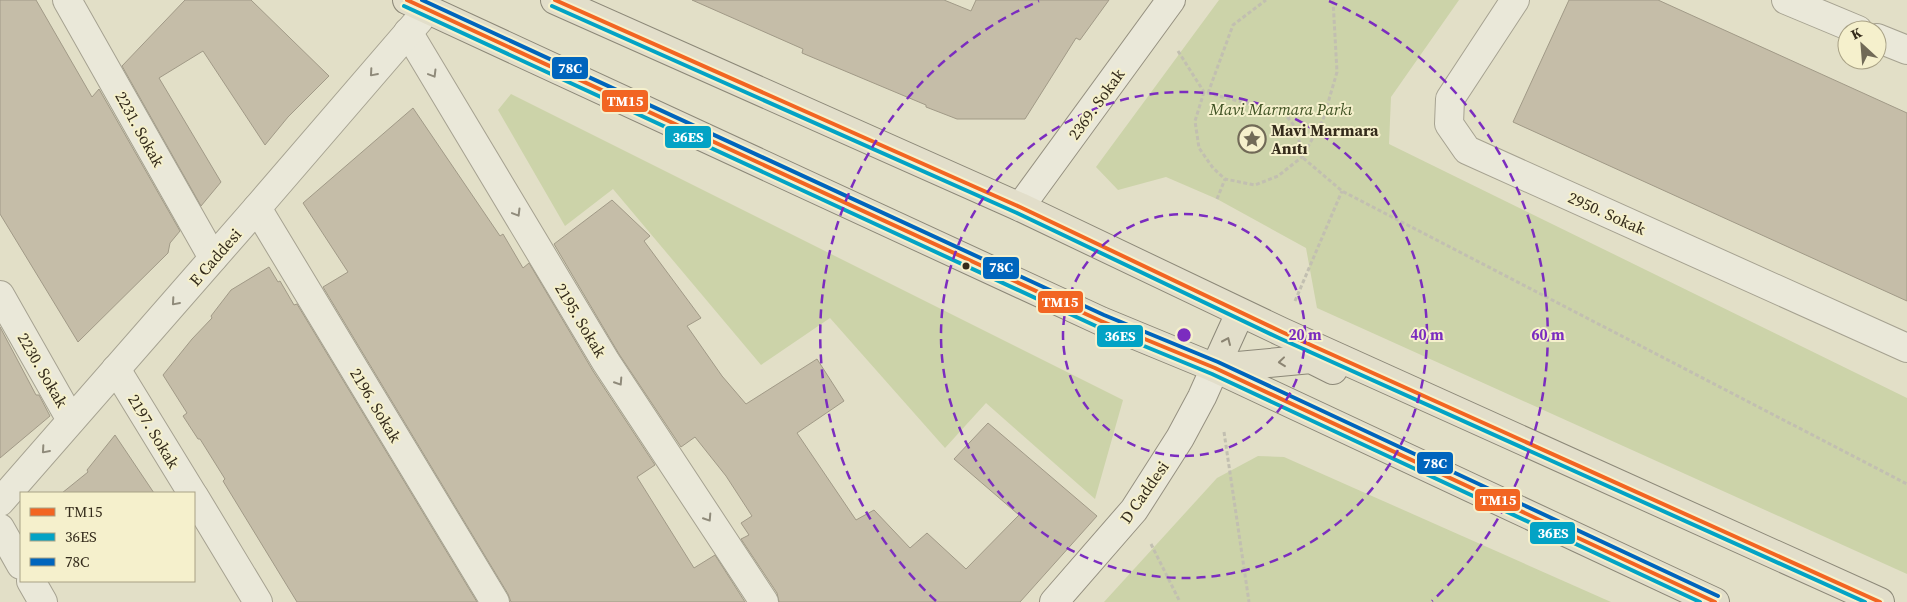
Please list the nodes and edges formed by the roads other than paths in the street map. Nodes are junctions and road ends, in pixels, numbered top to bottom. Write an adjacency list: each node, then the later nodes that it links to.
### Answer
1 (67, 0): 13 (street, 2231. Sokak)
2 (555, 0): 12 (main road)
3 (1515, 0): 16 (street, 2950. Sokak)
4 (1786, 0): 7 (street)
5 (418, 5): 8 (street, E Caddesi); 17 (main road)
6 (1164, 9): 12 (street, 2369. Sokak)
7 (1837, 21)
8 (408, 32): 11 (street, E Caddesi, one-way to 11); 30 (street, 2195. Sokak, one-way to 30)
9 (1887, 42): 10 (street)
10 (1907, 50)
11 (257, 208): 13 (street, E Caddesi); 29 (street, 2196. Sokak)
12 (1020, 208): 15 (main road)
13 (213, 258): 18 (street, E Caddesi, one-way to 18)
14 (0, 295): 19 (street, 2230. Sokak)
15 (1240, 313): 17 (main road, one-way to 15); 24 (main road)
16 (1907, 348)
17 (1215, 368): 24 (main road, one-way to 17); 31 (street, D Caddesi); 32 (main road)
18 (116, 369): 19 (street, E Caddesi); 20 (street, 2197. Sokak)
19 (71, 420): 22 (street, E Caddesi, one-way to 22)
20 (191, 492)
21 (195, 498): 28 (street, 2197. Sokak)
22 (0, 502)
23 (0, 528): 25 (street)
24 (1776, 555): 33 (main road)
25 (20, 562)
26 (32, 582): 27 (street)
27 (43, 602)
28 (258, 602)
29 (495, 602)
30 (764, 602)
31 (1054, 602)
32 (1715, 602)
33 (1880, 602)

